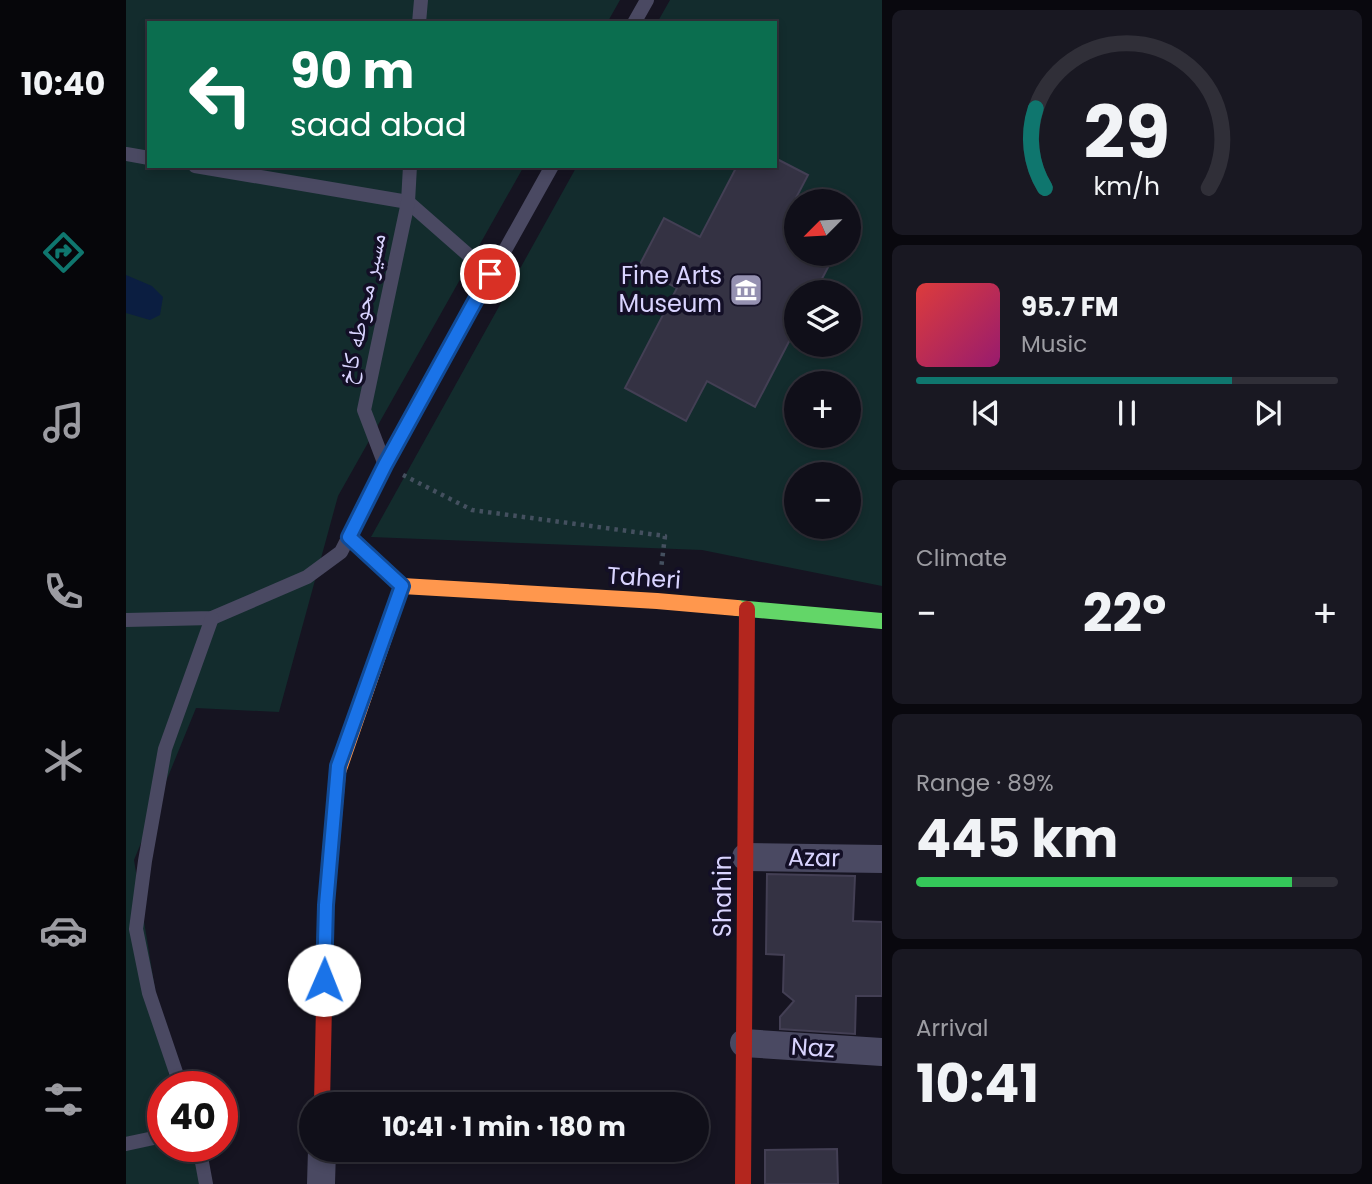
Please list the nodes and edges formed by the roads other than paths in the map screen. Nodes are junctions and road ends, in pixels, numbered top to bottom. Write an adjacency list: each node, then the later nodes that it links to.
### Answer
1 (421, 0): 3 (lane)
2 (647, 0): 4 (lane)
3 (419, 21)
4 (635, 21)
5 (126, 154): 6 (lane)
6 (147, 158)
7 (207, 168): 10 (lane)
8 (410, 168): 10 (lane, مسیر محوطه کاخ)
9 (551, 168): 11 (lane)
10 (408, 202): 11 (lane); 12 (lane, مسیر محوطه کاخ)
11 (490, 274): 12 (lane)
12 (385, 465): 13 (lane)
13 (349, 537): 14 (street); 16 (lane)
14 (402, 586): 15 (street, Taheri); 24 (street)
15 (747, 609): 18 (street, Taheri); 19 (street, Shahin)
16 (212, 618): 17 (lane); 23 (lane)
17 (126, 620)
18 (882, 621)
19 (746, 857): 20 (street, Azar); 21 (street, Shahin)
20 (882, 859)
21 (744, 1044): 22 (street, Naz); 31 (street, Shahin)
22 (882, 1052)
23 (176, 1071)
24 (322, 1092)
25 (147, 1139): 26 (lane)
26 (126, 1143)
27 (202, 1162): 29 (lane)
28 (322, 1162): 30 (street)
29 (206, 1184)
30 (321, 1184)
31 (743, 1184)

